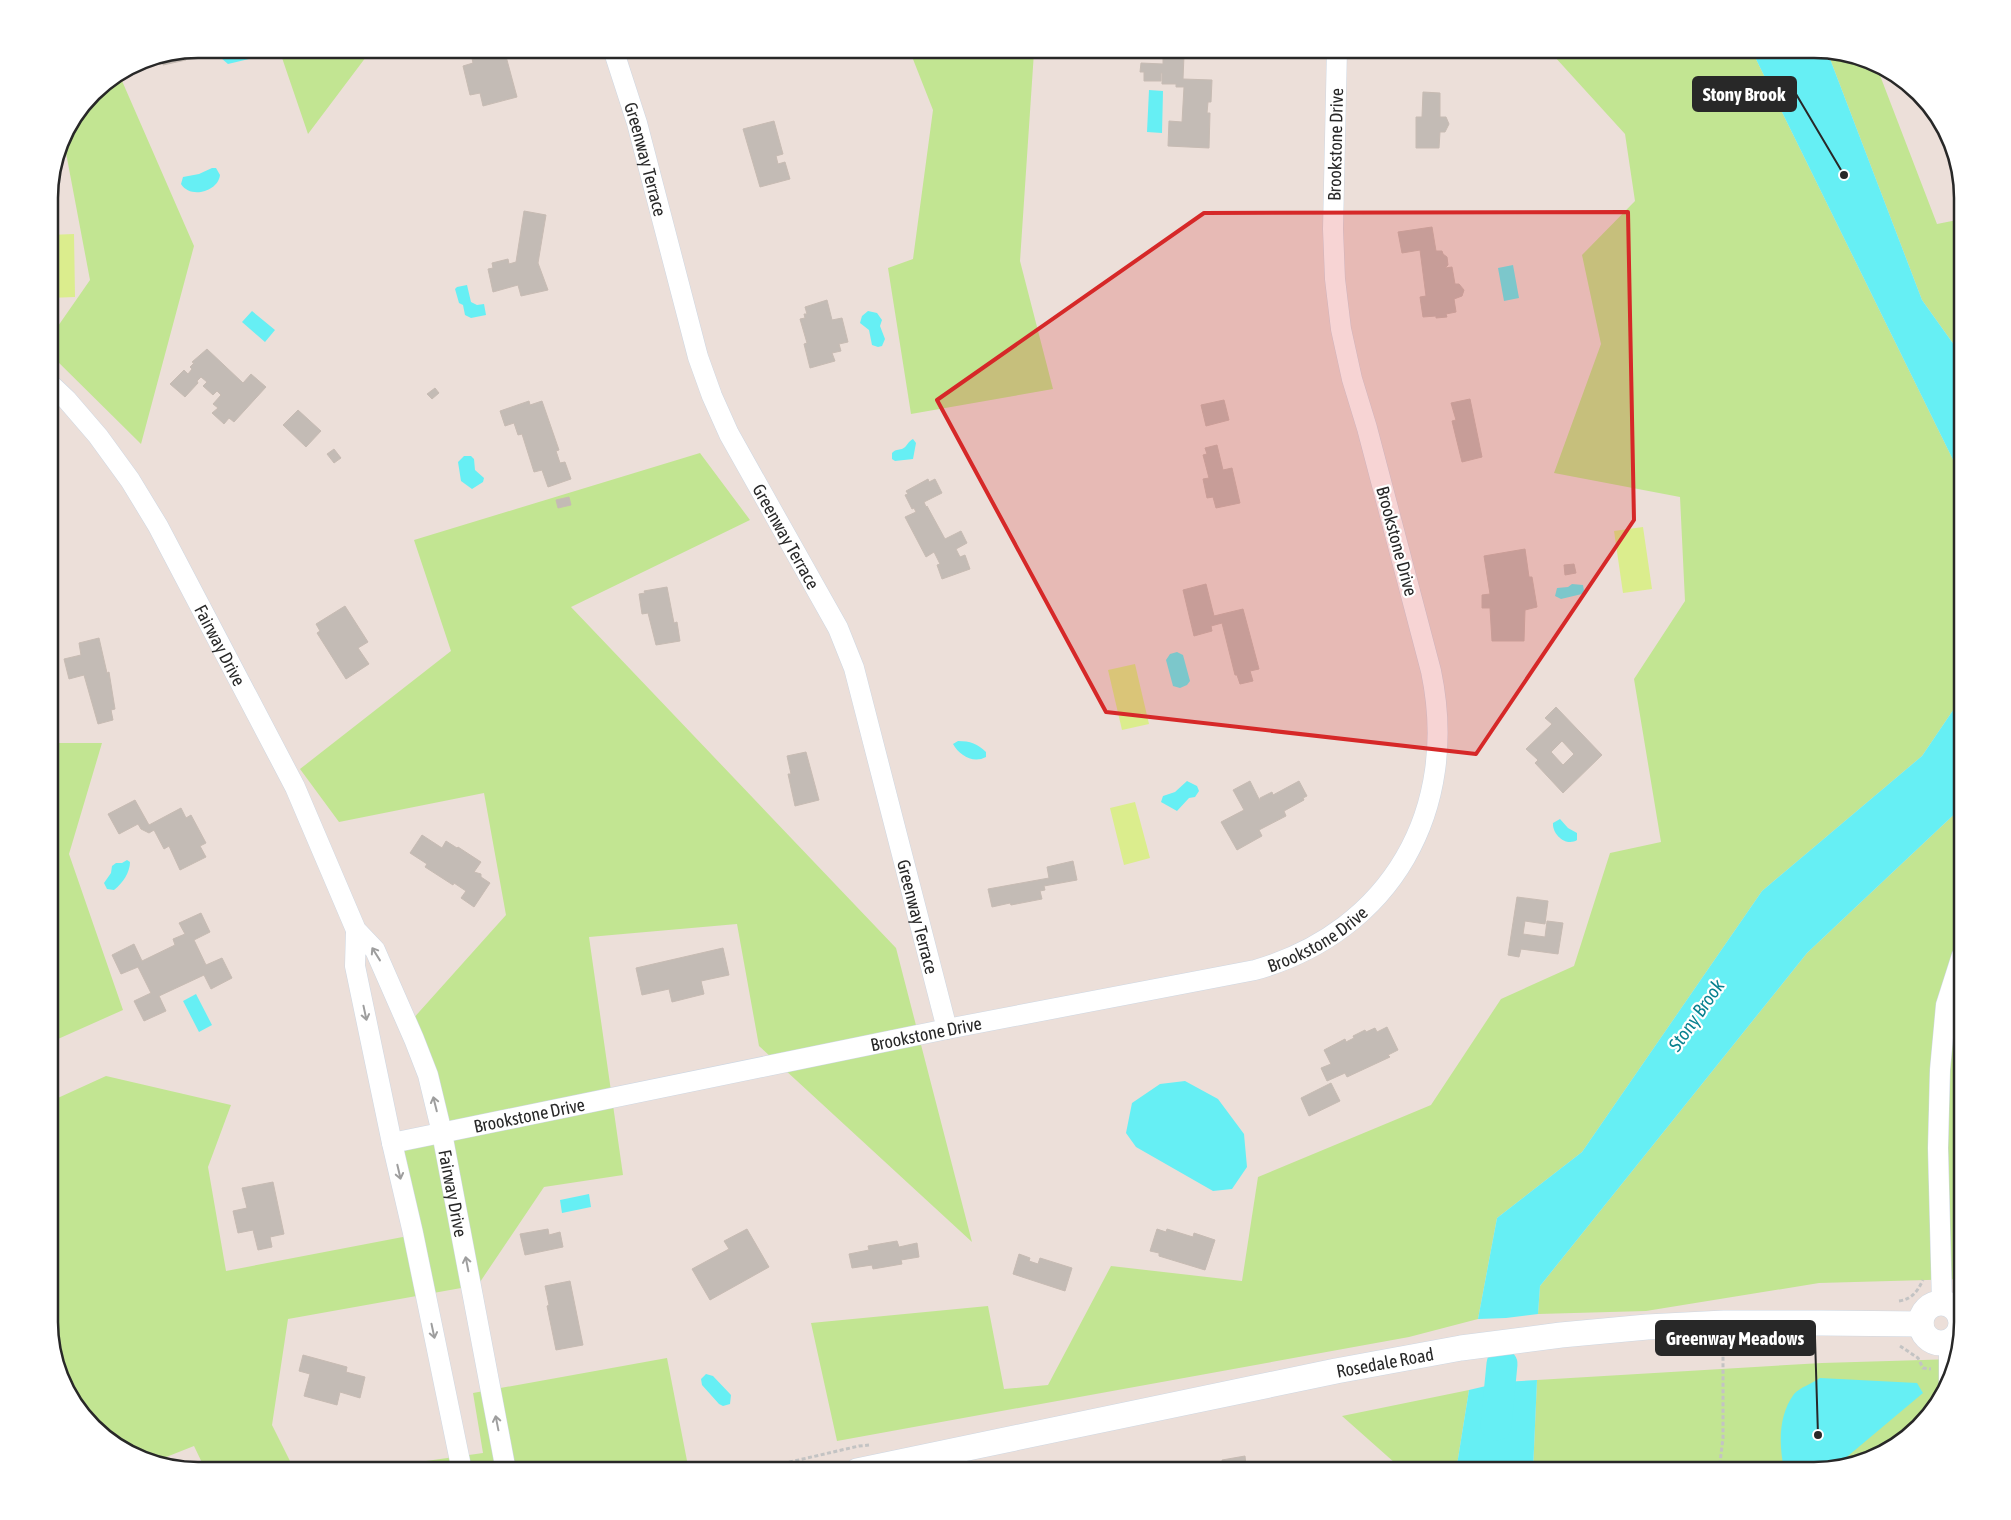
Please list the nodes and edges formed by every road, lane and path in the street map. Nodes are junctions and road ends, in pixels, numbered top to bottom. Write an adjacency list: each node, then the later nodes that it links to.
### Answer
1 (616, 58): 6 (street, Greenway Terrace)
2 (1337, 58): 6 (street, Brookstone Drive)
3 (58, 391): 4 (street, Fairway Drive)
4 (356, 930): 7 (street, Fairway Drive, one-way to 4); 8 (street, Fairway Drive, one-way to 8)
5 (1954, 980): 9 (street)
6 (947, 1029): 7 (street, Brookstone Drive)
7 (442, 1132): 8 (street, Brookstone Drive); 21 (street, Fairway Drive, one-way to 7)
8 (392, 1143): 20 (street, Fairway Drive, one-way to 20)
9 (1942, 1303): 10 (street); 12 (street)
10 (1954, 1307)
11 (1724, 1323): 12 (street, Rosedale Road); 17 (path); 22 (street, Rosedale Road)
12 (1921, 1324): 14 (street)
13 (1952, 1339): 14 (street)
14 (1944, 1343): 18 (lane)
15 (1821, 1345): 17 (path)
16 (1898, 1345): 18 (path)
17 (1723, 1350): 23 (path)
18 (1943, 1370): 19 (lane)
19 (1943, 1375)
20 (460, 1462)
21 (504, 1462)
22 (900, 1462)
23 (1720, 1462)

